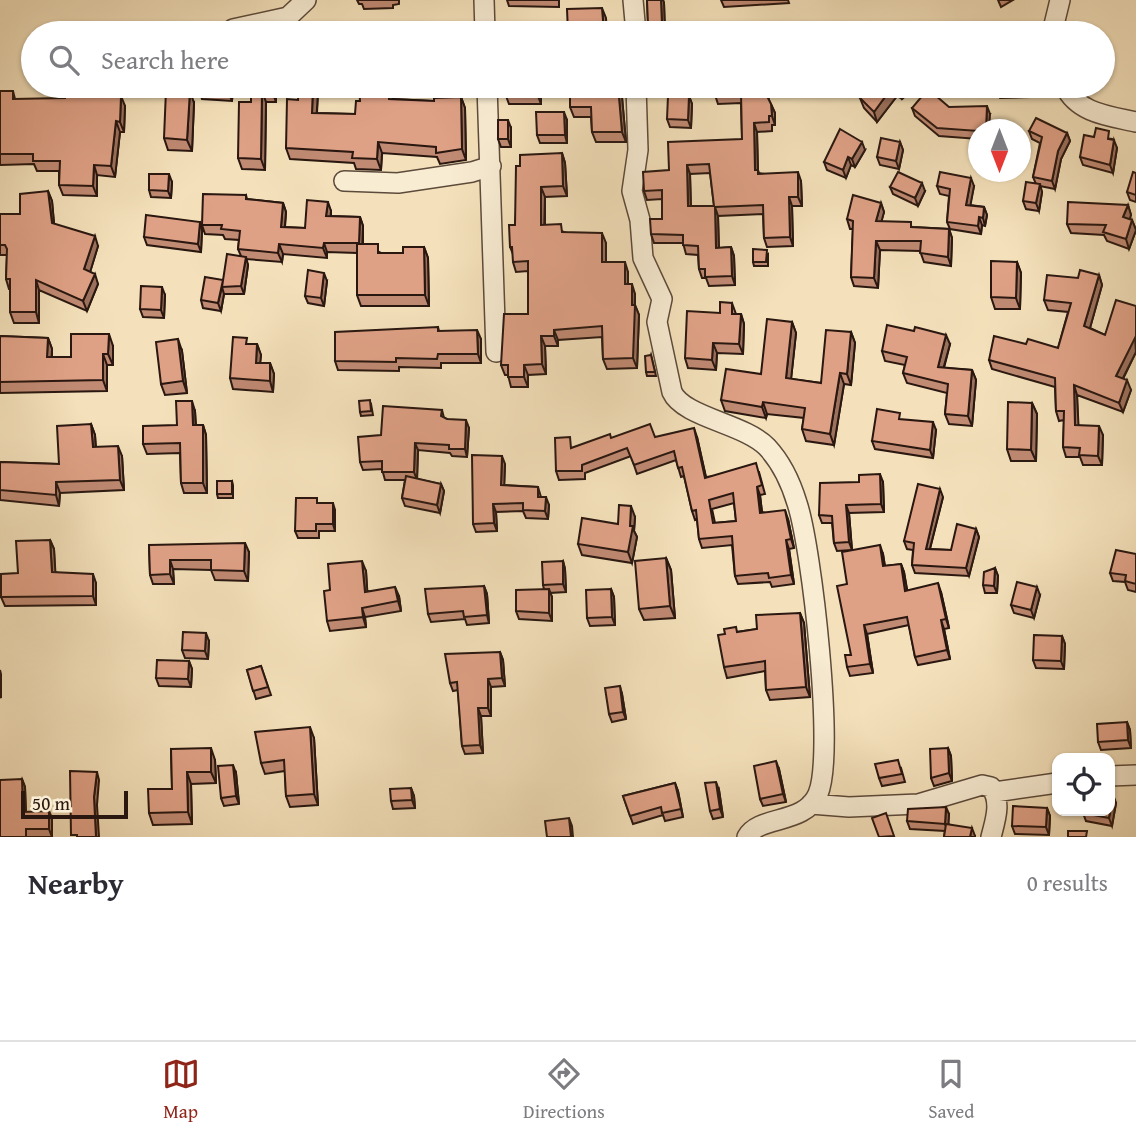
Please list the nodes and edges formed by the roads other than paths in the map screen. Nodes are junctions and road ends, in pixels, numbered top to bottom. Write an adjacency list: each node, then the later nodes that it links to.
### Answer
1 (306, 0): 5 (street)
2 (484, 0): 6 (street)
3 (633, 0): 7 (street)
4 (1060, 0): 8 (street)
5 (270, 21)
6 (485, 21)
7 (635, 21)
8 (1055, 21)
9 (488, 98): 13 (street)
10 (636, 98): 20 (street)
11 (1070, 98): 12 (street)
12 (1136, 122)
13 (491, 166): 14 (street); 15 (street)
14 (344, 181)
15 (496, 352)
16 (1136, 775): 17 (street)
17 (1115, 776)
18 (1052, 784): 19 (street)
19 (995, 792): 20 (street); 22 (street)
20 (811, 804): 21 (street)
21 (747, 837)
22 (991, 837)

